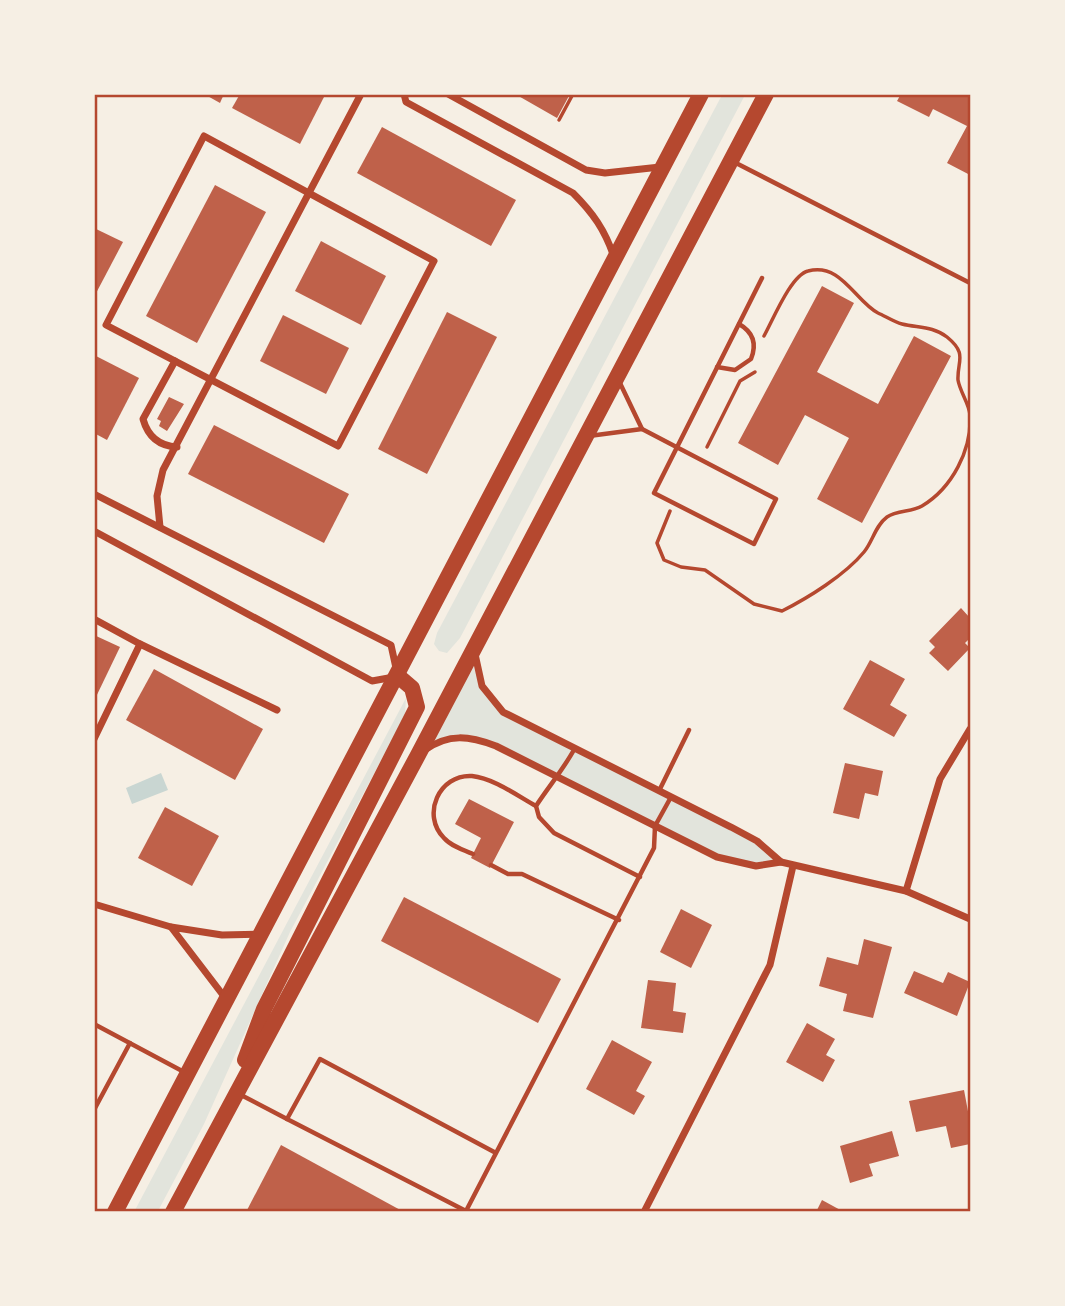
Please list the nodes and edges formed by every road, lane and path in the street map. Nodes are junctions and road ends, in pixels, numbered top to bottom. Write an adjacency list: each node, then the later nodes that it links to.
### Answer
1 (361, 94): 10 (street)
2 (404, 94): 11 (street)
3 (448, 94): 9 (street)
4 (573, 94): 7 (path)
5 (701, 94): 9 (highway)
6 (766, 94): 8 (highway)
7 (559, 120)
8 (731, 160): 13 (lane); 19 (highway)
9 (664, 166): 11 (highway)
10 (310, 193): 16 (street); 20 (street); 20 (street)
11 (615, 260): 33 (highway)
12 (762, 278): 14 (lane)
13 (971, 283)
14 (739, 324): 17 (lane); 17 (lane)
15 (765, 346): 27 (path)
16 (175, 361): 20 (street); 23 (street)
17 (717, 367): 25 (lane)
18 (758, 369): 24 (path)
19 (617, 376): 21 (lane); 22 (highway)
20 (212, 380): 23 (street)
21 (642, 429): 22 (lane); 25 (lane)
22 (585, 436): 32 (highway)
23 (177, 447): 28 (street)
24 (707, 447)
25 (676, 448): 27 (lane); 27 (lane)
26 (94, 494): 28 (street)
27 (674, 503)
28 (160, 527): 33 (street)
29 (94, 531): 33 (street)
30 (94, 619): 31 (street)
31 (140, 644): 34 (street); 37 (street)
32 (475, 648): 38 (street); 39 (highway)
33 (398, 676): 55 (highway); 60 (highway)
34 (277, 710)
35 (971, 729): 50 (street)
36 (689, 730): 41 (lane)
37 (94, 739)
38 (575, 748): 40 (lane); 41 (street)
39 (418, 755): 40 (street); 60 (highway)
40 (559, 777): 43 (lane); 44 (street)
41 (659, 791): 42 (street)
42 (671, 797): 44 (lane); 46 (street)
43 (536, 806): 45 (lane); 49 (lane)
44 (655, 826): 46 (street); 49 (lane)
45 (473, 854)
46 (781, 862): 48 (street)
47 (491, 865): 53 (lane)
48 (793, 866): 50 (street); 67 (street)
49 (640, 877): 53 (lane)
50 (906, 891): 52 (street)
51 (94, 904): 54 (street)
52 (971, 919)
53 (619, 920): 63 (lane)
54 (171, 927): 55 (street); 56 (street)
55 (261, 934): 56 (highway)
56 (227, 1000): 59 (highway)
57 (94, 1024): 58 (lane)
58 (130, 1043): 59 (lane); 61 (lane)
59 (188, 1074): 65 (highway)
60 (235, 1093): 62 (lane); 66 (highway)
61 (94, 1110)
62 (287, 1119): 63 (lane); 64 (lane)
63 (496, 1153): 64 (lane)
64 (466, 1211)
65 (116, 1212)
66 (173, 1212)
67 (644, 1212)

